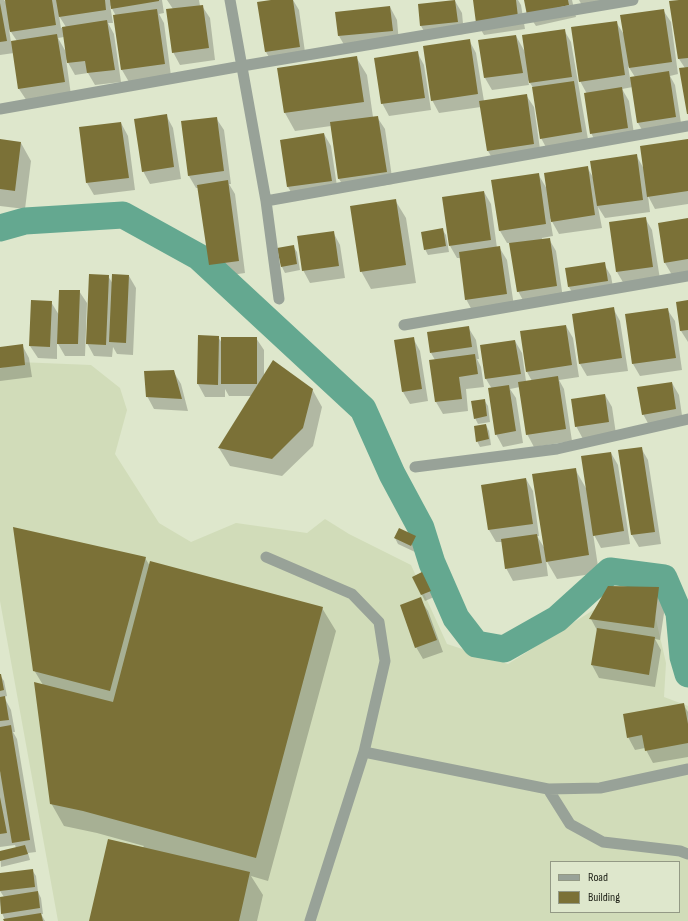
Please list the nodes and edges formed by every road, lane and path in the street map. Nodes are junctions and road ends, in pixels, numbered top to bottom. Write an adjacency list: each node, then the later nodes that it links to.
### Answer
1 (230, 0): 3 (street)
2 (633, 0): 3 (street)
3 (242, 66): 4 (street); 6 (street)
4 (0, 109)
5 (688, 126): 6 (street)
6 (266, 201): 8 (street)
7 (688, 276): 9 (street)
8 (279, 299)
9 (404, 325)
10 (688, 419): 11 (street)
11 (415, 467)
12 (266, 556): 13 (street)
13 (364, 752): 15 (street); 17 (street)
14 (688, 769): 15 (street)
15 (548, 789): 16 (street)
16 (688, 854)
17 (310, 921)

